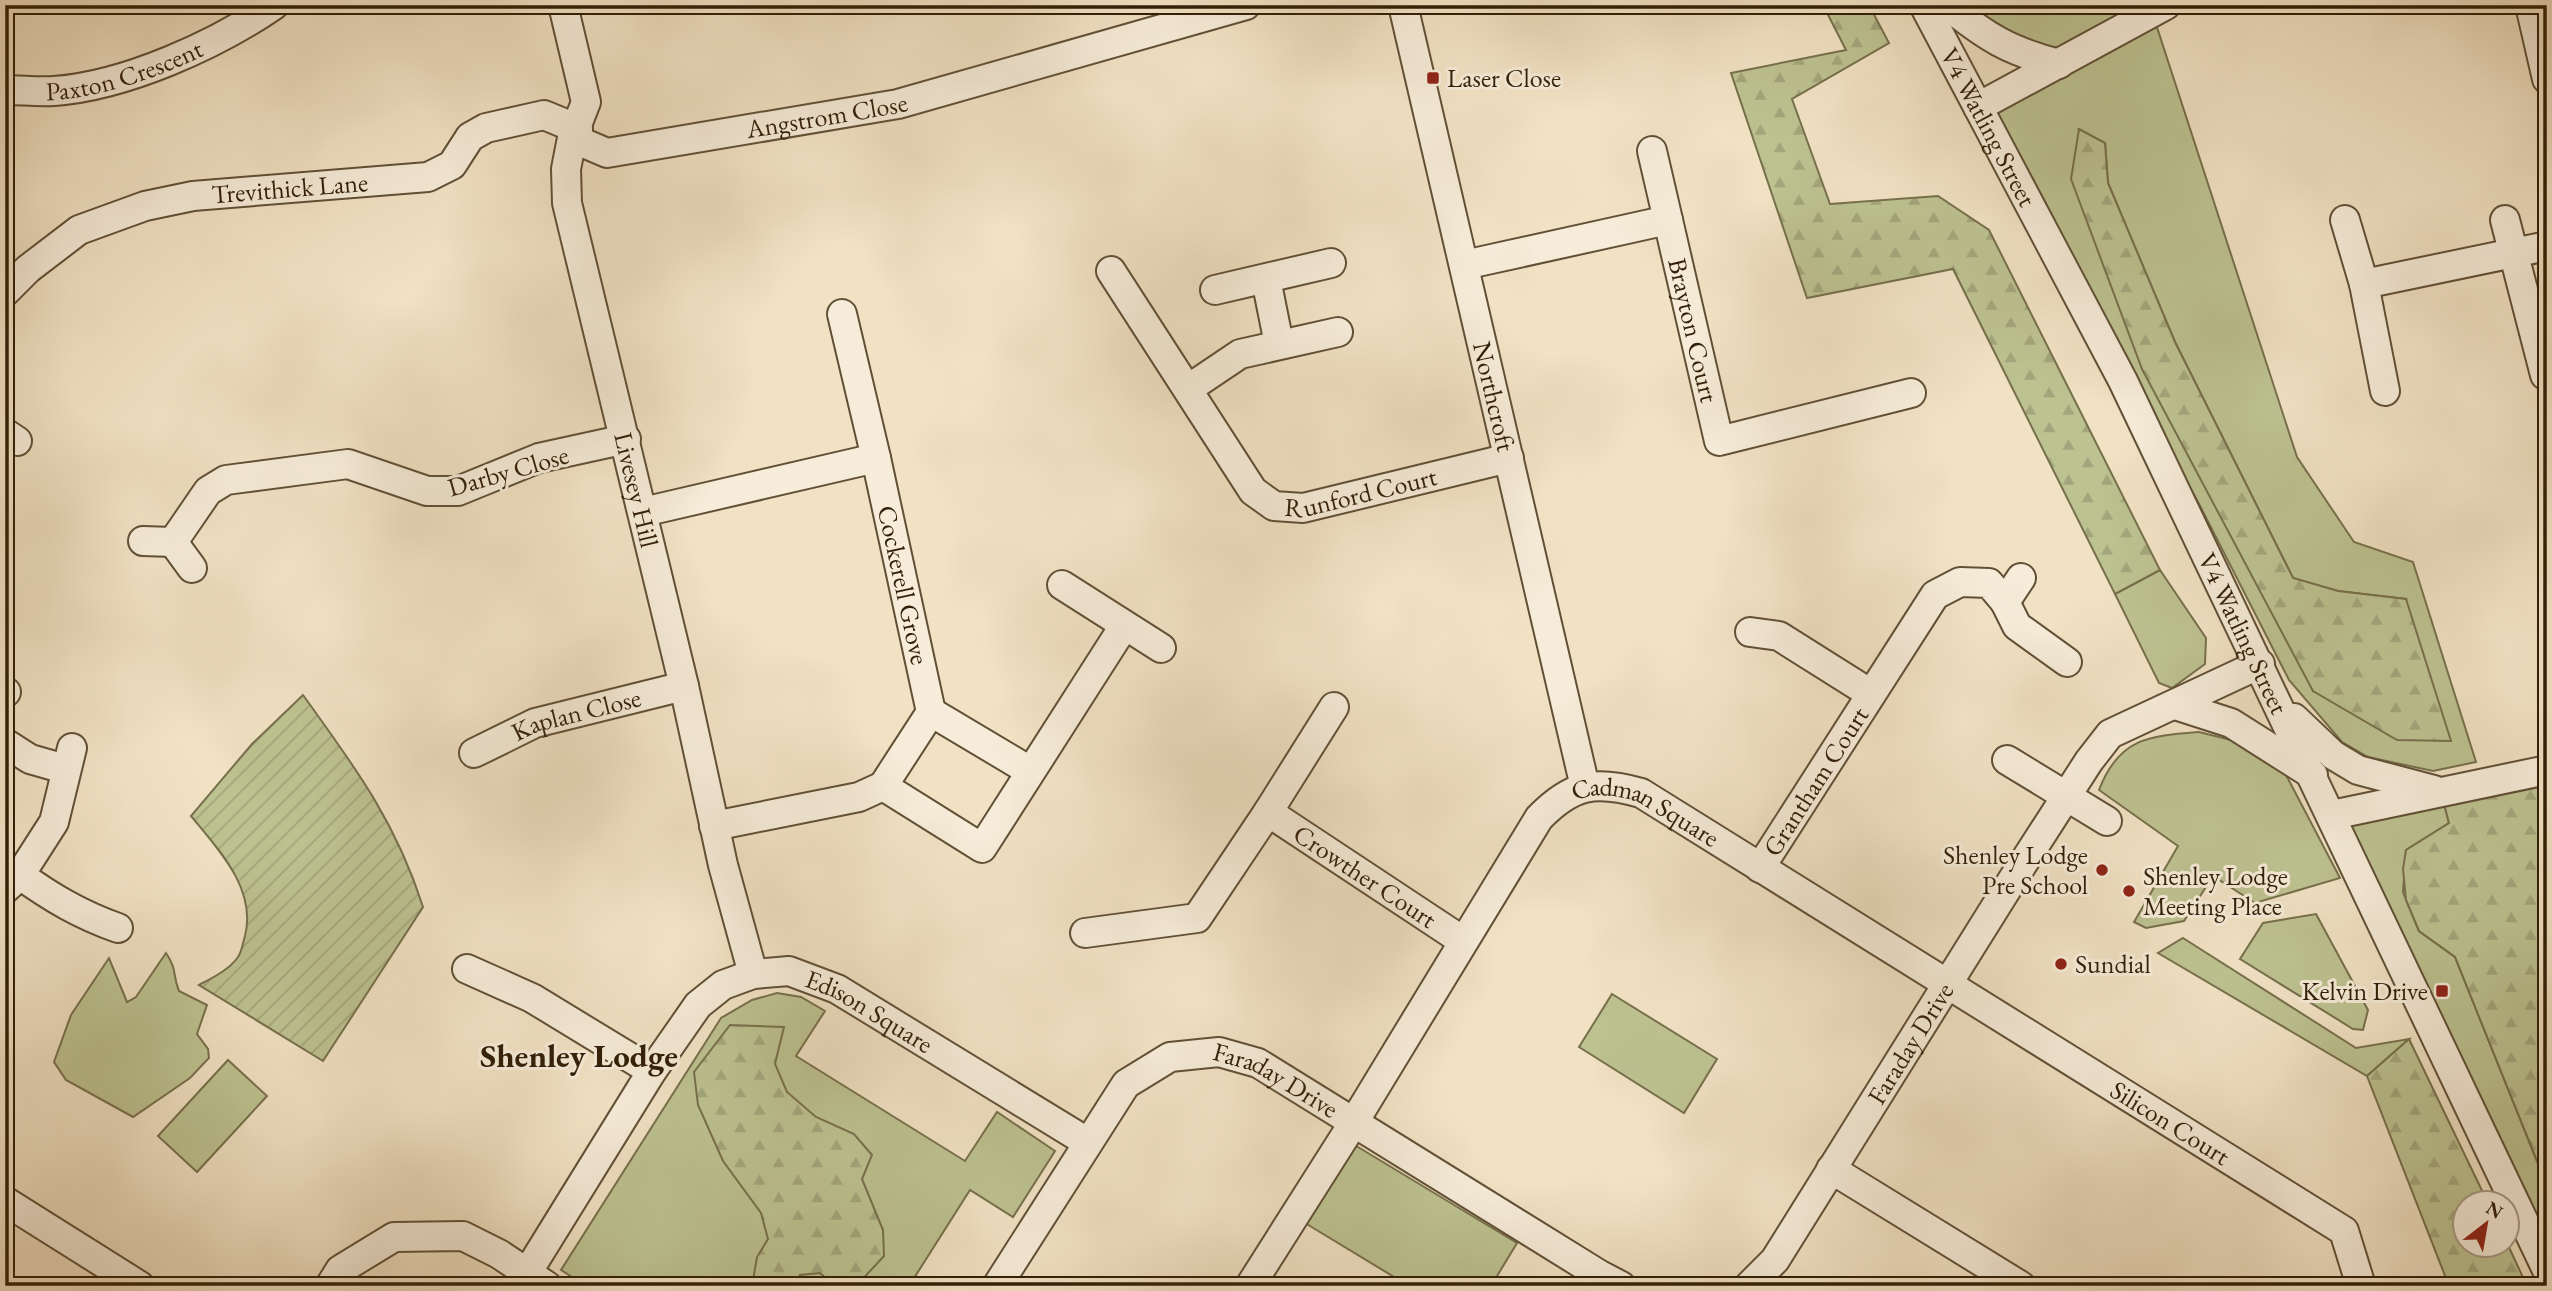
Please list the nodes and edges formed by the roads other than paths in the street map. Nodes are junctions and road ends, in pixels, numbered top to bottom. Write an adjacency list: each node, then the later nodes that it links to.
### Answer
1 (274, 5): 11 (street, Paxton Crescent)
2 (563, 5): 13 (street, Livesey Hill)
3 (1246, 5): 13 (street, Angstrom Close)
4 (1403, 5): 21 (street, Northcroft)
5 (1924, 5): 12 (street, V4 Watling Street)
6 (1947, 5): 9 (street)
7 (2166, 5): 9 (street)
8 (2530, 5): 10 (street)
9 (2059, 64): 12 (street)
10 (2547, 79)
11 (5, 90)
12 (1979, 107): 48 (street, V4 Watling Street)
13 (575, 134): 26 (street, Trevithick Lane); 34 (street, Livesey Hill)
14 (1652, 152): 15 (street, Brayton Court)
15 (1668, 220): 21 (street); 33 (street, Brayton Court)
16 (2345, 220): 24 (street)
17 (2505, 220): 19 (street)
18 (2547, 246): 19 (street)
19 (2515, 254): 24 (street); 30 (street)
20 (1331, 263): 23 (street)
21 (1464, 265): 36 (street, Northcroft)
22 (1111, 271): 31 (street, Runford Court)
23 (1266, 279): 25 (street); 29 (street)
24 (2364, 284): 32 (street)
25 (1215, 290)
26 (5, 292)
27 (842, 314): 35 (street, Cockerell Grove)
28 (1338, 332): 29 (street)
29 (1279, 344): 31 (street)
30 (2545, 375)
31 (1188, 388): 36 (street, Runford Court)
32 (2385, 391)
33 (1911, 393)
34 (626, 439): 37 (street, Livesey Hill); 39 (street, Darby Close)
35 (876, 458): 37 (street); 54 (street, Cockerell Grove)
36 (1509, 458): 62 (street, Northcroft)
37 (643, 512): 49 (street, Livesey Hill)
38 (143, 541): 39 (street)
39 (173, 542): 40 (street)
40 (192, 568)
41 (2021, 578): 43 (street)
42 (1062, 585): 44 (street)
43 (2005, 602): 47 (street, Grantham Court); 50 (street, Grantham Court)
44 (1124, 626): 46 (street); 59 (street)
45 (1750, 632): 50 (street, Grantham Court)
46 (1161, 648)
47 (2067, 662)
48 (2260, 664): 51 (street, V4 Watling Street); 52 (street, Faraday Drive)
49 (684, 686): 56 (street, Kaplan Close); 68 (street, Livesey Hill)
50 (1871, 694): 69 (street, Grantham Court)
51 (2279, 703): 60 (street, V4 Watling Street); 63 (street)
52 (2175, 705): 60 (street); 64 (street, Faraday Drive)
53 (1334, 707): 65 (street, Crowther Court)
54 (931, 712): 59 (street); 61 (street)
55 (5, 743): 70 (street)
56 (474, 753)
57 (2005, 763): 64 (street)
58 (2547, 770): 63 (street)
59 (1030, 771): 61 (street)
60 (2313, 775): 66 (street, V4 Watling Street)
61 (883, 786): 68 (street)
62 (1585, 787): 69 (street, Cadman Square); 73 (street, Cadman Square)
63 (2441, 792): 66 (street)
64 (2066, 797): 67 (street); 76 (street, Faraday Drive)
65 (1268, 812): 72 (street, Crowther Court); 73 (street, Crowther Court)
66 (2333, 815): 82 (street, V4 Watling Street)
67 (2107, 821)
68 (714, 826): 75 (street, Livesey Hill)
69 (1760, 868): 76 (street, Cadman Square)
70 (13, 882): 71 (street)
71 (118, 928)
72 (1084, 933)
73 (1464, 942): 78 (street, Cadman Square)
74 (467, 969): 77 (street)
75 (753, 974): 77 (street, Edison Square); 79 (street, Edison Square)
76 (1948, 985): 80 (street, Faraday Drive); 91 (street, Silicon Court)
77 (652, 1072): 83 (street, Edison Square)
78 (1354, 1122): 79 (street, Faraday Drive); 87 (street, Cadman Square); 88 (street, Faraday Drive)
79 (1087, 1142): 86 (street, Faraday Drive)
80 (1831, 1169): 89 (street, Faraday Drive); 90 (street)
81 (5, 1201): 84 (street)
82 (2547, 1270)
83 (537, 1279): 85 (street)
84 (140, 1286)
85 (330, 1286)
86 (997, 1286)
87 (1250, 1286)
88 (1621, 1286)
89 (1749, 1286)
90 (2021, 1286)
91 (2361, 1286)

